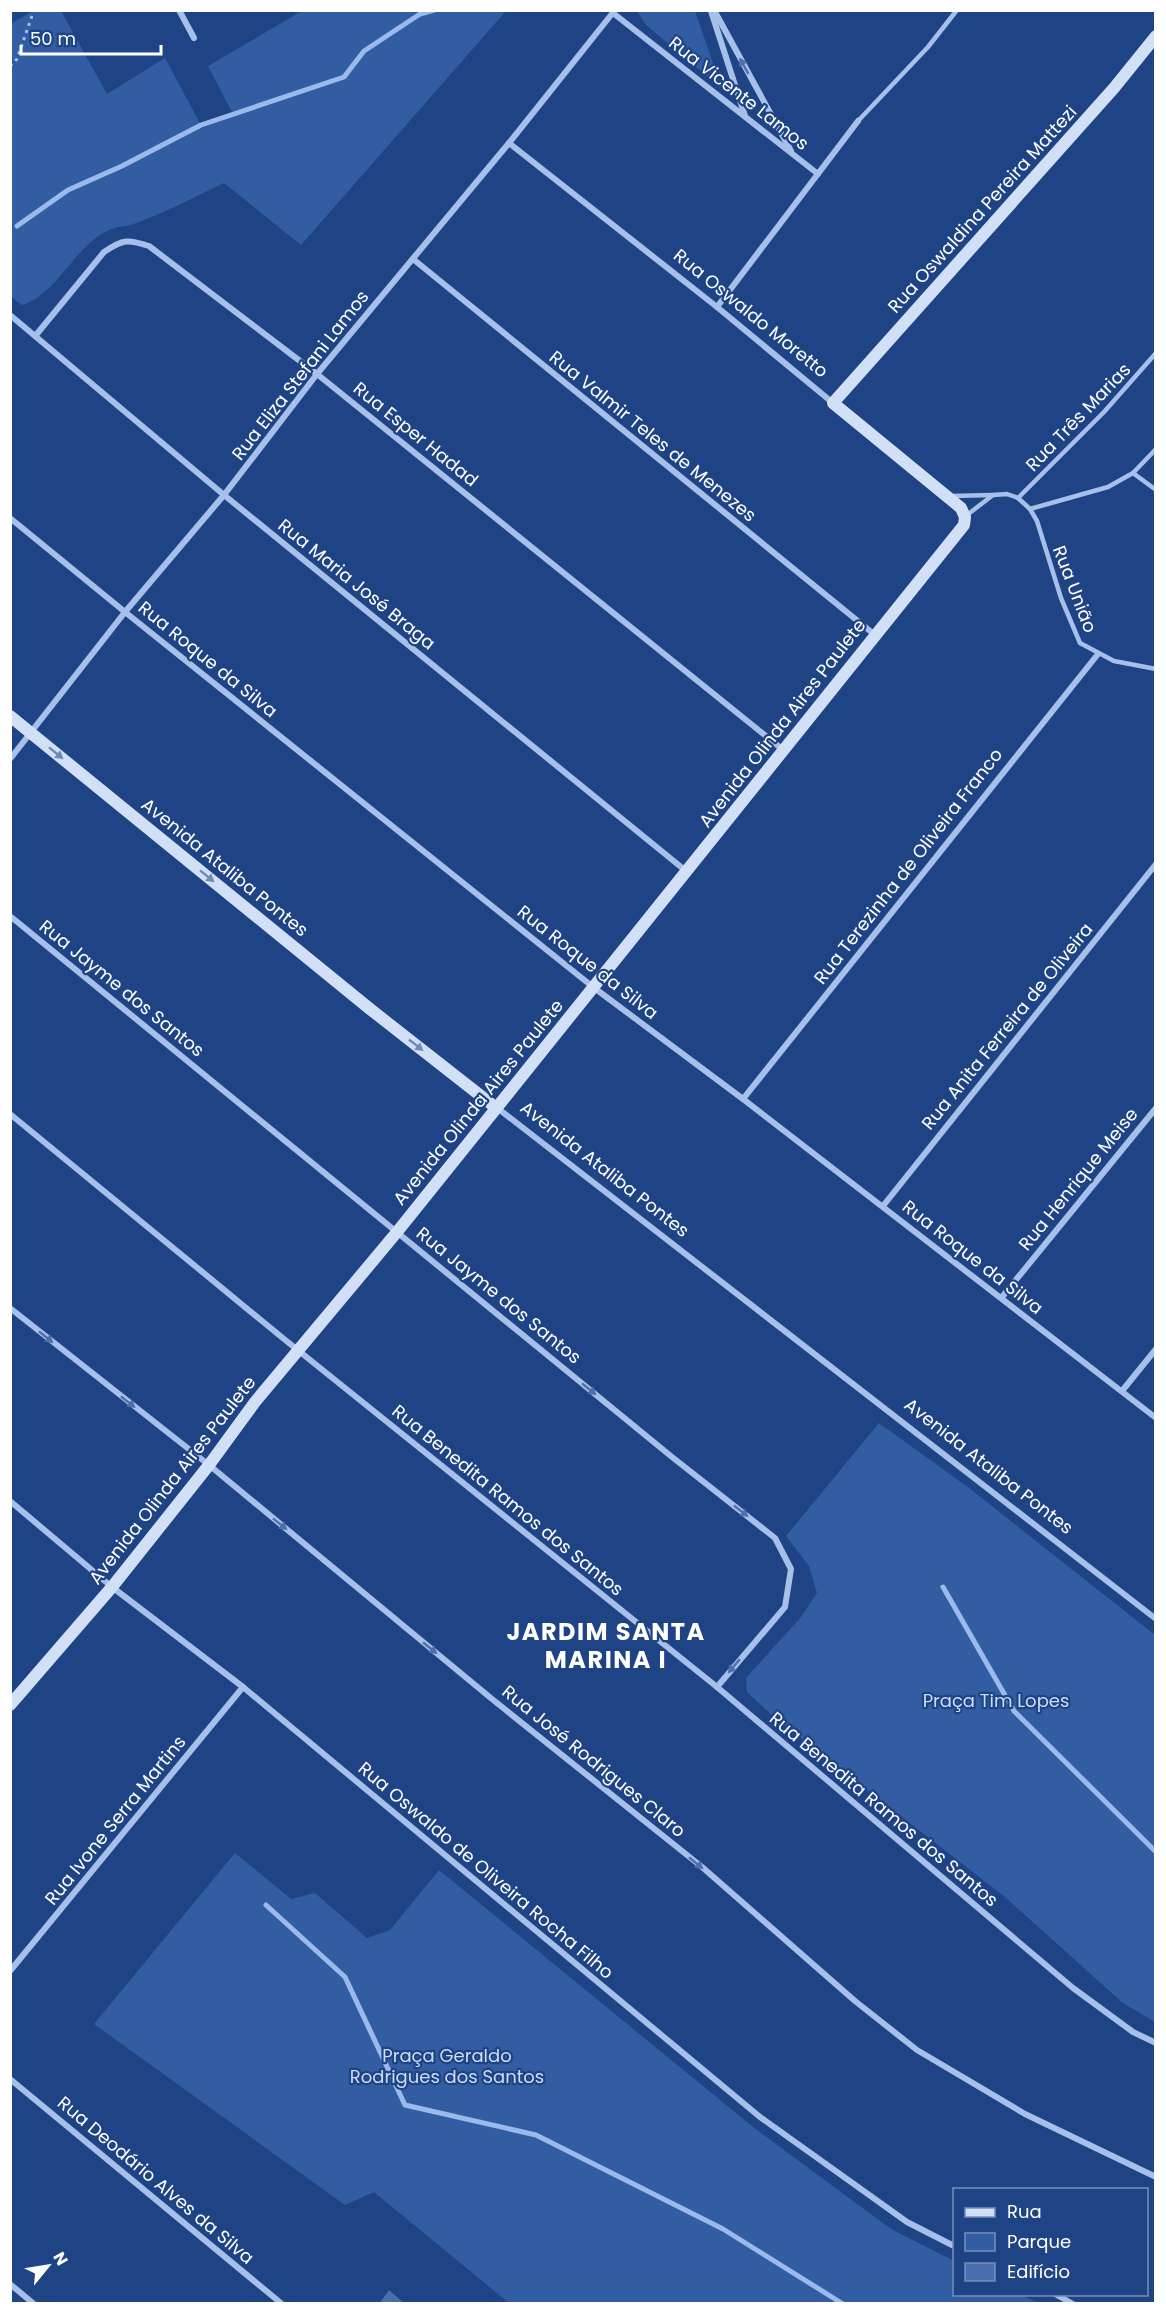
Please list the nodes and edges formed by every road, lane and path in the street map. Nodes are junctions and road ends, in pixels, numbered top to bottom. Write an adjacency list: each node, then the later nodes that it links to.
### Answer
1 (34, 10): 8 (path)
2 (178, 10): 7 (street)
3 (712, 10): 9 (street); 12 (street, one-way to 3)
4 (957, 10): 10 (lane)
5 (614, 12): 9 (street, Rua Vicente Lamos); 11 (street, Rua Eliza Stefani Lamos)
6 (1155, 36): 20 (street, Rua Oswaldina Pereira Mattezi)
7 (194, 38)
8 (10, 66)
9 (745, 116): 12 (street, Rua Vicente Lamos)
10 (858, 121): 13 (street)
11 (509, 143): 14 (street, Rua Eliza Stefani Lamos); 15 (street, Rua Oswaldo Moretto)
12 (792, 154): 13 (street, Rua Vicente Lamos)
13 (818, 174): 15 (street)
14 (412, 260): 19 (street, Rua Eliza Stefani Lamos); 32 (street, Rua Valmir Teles de Menezes)
15 (717, 307): 20 (street, Rua Oswaldo Moretto)
16 (10, 315): 17 (street, Rua Maria José Braga)
17 (36, 335): 19 (street, Rua Esper Hadad); 24 (street, Rua Maria José Braga)
18 (1155, 353): 27 (lane, Rua Três Marias)
19 (317, 374): 24 (street, Rua Eliza Stefani Lamos); 37 (street, Rua Esper Hadad)
20 (833, 404): 26 (street, Rua Oswaldo Moretto)
21 (1155, 449): 22 (lane)
22 (1133, 473): 23 (lane); 28 (lane)
23 (1155, 490)
24 (224, 495): 31 (street, Rua Eliza Stefani Lamos); 40 (street, Rua Maria José Braga)
25 (993, 495): 26 (lane); 27 (lane); 29 (lane)
26 (946, 496): 29 (street, Rua Oswaldo Moretto)
27 (1018, 498): 28 (lane, Rua União)
28 (1030, 509): 33 (lane, Rua União)
29 (965, 517): 32 (street, Avenida Olinda Aires Paulete)
30 (10, 518): 31 (street, Rua Roque da Silva)
31 (125, 612): 36 (street, Rua Eliza Stefani Lamos); 42 (street, Rua Roque da Silva)
32 (875, 635): 37 (street, Avenida Olinda Aires Paulete)
33 (1098, 654): 34 (lane, Rua União); 43 (street, Rua Terezinha de Oliveira Franco)
34 (1155, 669)
35 (10, 717): 36 (street, Avenida Ataliba Pontes)
36 (31, 733): 38 (street, Rua Eliza Stefani Lamos); 44 (street, Avenida Ataliba Pontes, one-way to 44)
37 (782, 749): 40 (street, Avenida Olinda Aires Paulete)
38 (10, 759)
39 (1155, 864): 47 (street, Rua Anita Ferreira de Oliveira)
40 (687, 872): 42 (street, Avenida Olinda Aires Paulete)
41 (10, 916): 48 (street, Rua Jayme dos Santos)
42 (593, 987): 43 (street, Rua Roque da Silva); 44 (street, Avenida Olinda Aires Paulete)
43 (743, 1099): 47 (street, Rua Roque da Silva)
44 (495, 1107): 48 (street, Avenida Olinda Aires Paulete); 58 (street, Avenida Ataliba Pontes)
45 (1155, 1108): 49 (street, Rua Henrique Meise)
46 (10, 1114): 51 (street, Rua Benedita Ramos dos Santos)
47 (883, 1206): 49 (street, Rua Roque da Silva)
48 (397, 1232): 51 (street, Avenida Olinda Aires Paulete); 60 (street, Rua Jayme dos Santos, one-way to 60)
49 (1002, 1297): 53 (street, Rua Roque da Silva)
50 (10, 1308): 55 (street, Rua José Rodrigues Claro, one-way to 55)
51 (298, 1349): 55 (street, Avenida Olinda Aires Paulete); 60 (street, Rua Benedita Ramos dos Santos)
52 (1155, 1349): 53 (street)
53 (1122, 1391): 54 (street, Rua Roque da Silva)
54 (1155, 1418)
55 (209, 1465): 57 (street, Avenida Olinda Aires Paulete); 65 (street, Rua José Rodrigues Claro, one-way to 65)
56 (10, 1501): 57 (street, Rua Oswaldo de Oliveira Rocha Filho)
57 (112, 1587): 59 (street, Rua Oswaldo de Oliveira Rocha Filho); 61 (street, Avenida Olinda Aires Paulete)
58 (1155, 1619)
59 (243, 1687): 62 (street, Rua Ivone Serra Martins); 66 (street, Rua Oswaldo de Oliveira Rocha Filho)
60 (717, 1687): 63 (street, Rua Benedita Ramos dos Santos)
61 (12, 1701)
62 (10, 1971)
63 (1155, 2043)
64 (10, 2079): 70 (street, Rua Deodário Alves da Silva)
65 (1155, 2177)
66 (953, 2245)
67 (10, 2284): 69 (street)
68 (1057, 2296): 71 (street)
69 (34, 2304)
70 (282, 2304)
71 (1074, 2304)

